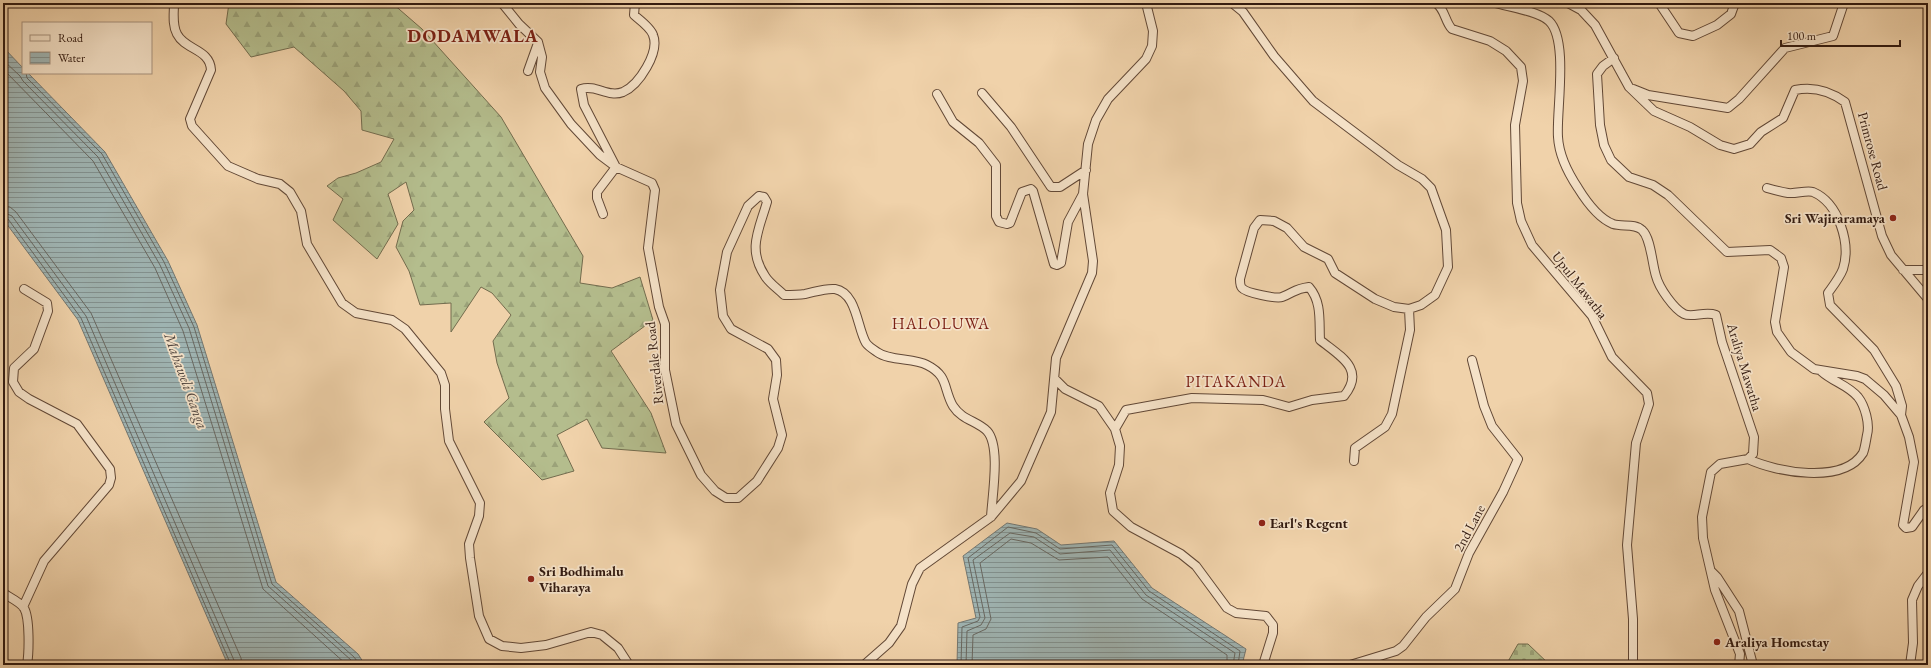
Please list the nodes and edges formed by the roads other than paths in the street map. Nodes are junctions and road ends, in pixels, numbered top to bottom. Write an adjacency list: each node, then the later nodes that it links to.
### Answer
1 (174, 3): 42 (street)
2 (502, 3): 12 (street)
3 (635, 3): 18 (street)
4 (1146, 3): 19 (street)
5 (1232, 3): 27 (street)
6 (1436, 3): 46 (street, Upul Mawatha)
7 (1495, 3): 33 (street, Araliya Mawatha)
8 (1568, 3): 13 (street, Primrose Road)
9 (1659, 3): 10 (street)
10 (1735, 3)
11 (1844, 3): 15 (street)
12 (538, 42): 14 (street); 18 (street, Riverdale Road)
13 (1614, 58): 15 (street, Primrose Road); 29 (street)
14 (528, 71)
15 (1629, 87): 23 (street, Primrose Road)
16 (982, 93): 19 (street)
17 (937, 94): 21 (street)
18 (616, 167): 22 (street); 36 (street, Riverdale Road)
19 (1086, 170): 21 (street)
20 (1767, 188): 31 (street)
21 (1083, 194): 30 (street)
22 (603, 214)
23 (1903, 270): 24 (street); 26 (street, Primrose Road)
24 (1928, 270)
25 (24, 289): 40 (street)
26 (1928, 299)
27 (1409, 309): 32 (street); 34 (street)
28 (1472, 360): 45 (street, 2nd Lane)
29 (1821, 371): 31 (street); 33 (street)
30 (1055, 378): 32 (street); 36 (street)
31 (1900, 416): 35 (street)
32 (1115, 429): 44 (street)
33 (1748, 459): 37 (street)
34 (1354, 461)
35 (1928, 508)
36 (991, 517): 43 (street)
37 (1710, 570): 47 (street); 48 (street)
38 (1928, 574): 49 (street)
39 (3, 593): 40 (street)
40 (23, 607): 41 (street)
41 (27, 665)
42 (629, 665)
43 (864, 665)
44 (1263, 665)
45 (1350, 665)
46 (1633, 665)
47 (1739, 665)
48 (1753, 665)
49 (1910, 665)

